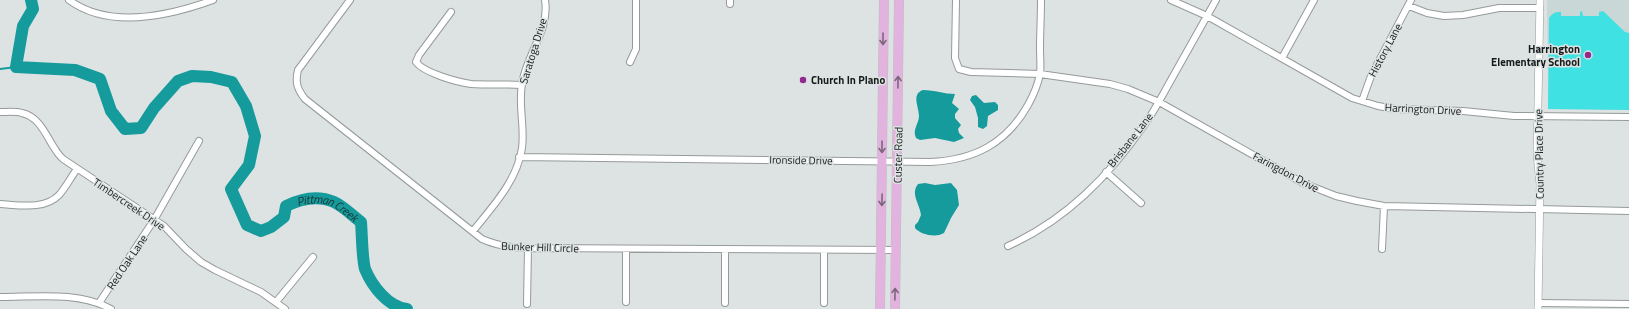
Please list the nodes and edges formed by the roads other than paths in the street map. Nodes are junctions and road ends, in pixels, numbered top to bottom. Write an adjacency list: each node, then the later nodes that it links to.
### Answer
1 (69, 0): 2 (street)
2 (213, 0)
3 (350, 0): 41 (street, Bunker Hill Circle)
4 (545, 0): 23 (street, Saratoga Drive)
5 (636, 0): 21 (street)
6 (884, 0): 31 (main road, Custer Road, one-way to 31)
7 (899, 0): 32 (main road, Custer Road, one-way to 7)
8 (956, 0): 22 (street, Faringdon Drive)
9 (1041, 0): 22 (street, Ironside Drive)
10 (1171, 0): 19 (street, Harrington Drive)
11 (1216, 0): 19 (street, Brisbane Lane)
12 (1314, 0): 20 (street)
13 (1509, 0): 16 (street)
14 (1540, 0): 17 (street, Country Place Drive)
15 (1410, 3): 16 (street); 24 (street, History Lane)
16 (1509, 7): 17 (street)
17 (1540, 8): 27 (street, Country Place Drive)
18 (451, 12): 23 (street)
19 (1206, 16): 20 (street, Harrington Drive); 25 (street, Brisbane Lane)
20 (1282, 58): 24 (street, Harrington Drive)
21 (630, 62)
22 (1040, 74): 25 (street, Faringdon Drive); 32 (street, Ironside Drive)
23 (521, 85): 30 (street, Saratoga Drive)
24 (1362, 101): 27 (street, Harrington Drive)
25 (1158, 102): 34 (street, Brisbane Lane); 37 (street, Faringdon Drive)
26 (0, 112): 33 (street, Timbercreek Drive)
27 (1538, 116): 28 (street, Harrington Drive); 38 (street, Country Place Drive)
28 (1629, 117)
29 (199, 141): 40 (street, Red Oak Lane)
30 (519, 157): 31 (street, Ironside Drive); 41 (street, Saratoga Drive)
31 (882, 161): 32 (street, Ironside Drive); 48 (main road, Custer Road, one-way to 48)
32 (898, 161): 49 (main road, Custer Road)
33 (77, 169): 36 (street); 40 (street, Timbercreek Drive)
34 (1106, 172): 35 (street); 42 (street, Brisbane Lane)
35 (1141, 203)
36 (0, 204)
37 (1384, 206): 38 (street, Faringdon Drive); 46 (street)
38 (1540, 210): 39 (street, Faringdon Drive); 59 (street, Country Place Drive)
39 (1629, 211)
40 (154, 220): 52 (street, Timbercreek Drive); 54 (street, Red Oak Lane)
41 (473, 231): 43 (street, Bunker Hill Circle)
42 (1008, 246)
43 (528, 248): 44 (street, Bunker Hill Circle); 57 (street)
44 (626, 249): 45 (street, Bunker Hill Circle); 53 (street)
45 (725, 249): 47 (street, Bunker Hill Circle); 55 (street)
46 (1382, 249)
47 (824, 250): 48 (street, Bunker Hill Circle); 56 (street)
48 (881, 250): 49 (street, Bunker Hill Circle); 62 (main road, Custer Road)
49 (896, 250): 63 (main road, Custer Road, one-way to 49)
50 (313, 257): 52 (street)
51 (0, 297): 54 (street)
52 (276, 302): 61 (street, Timbercreek Drive)
53 (626, 302)
54 (99, 303): 60 (street)
55 (725, 303)
56 (824, 303)
57 (527, 304)
58 (1629, 304): 59 (street)
59 (1538, 306)
60 (111, 309)
61 (285, 309)
62 (880, 309)
63 (895, 309)

